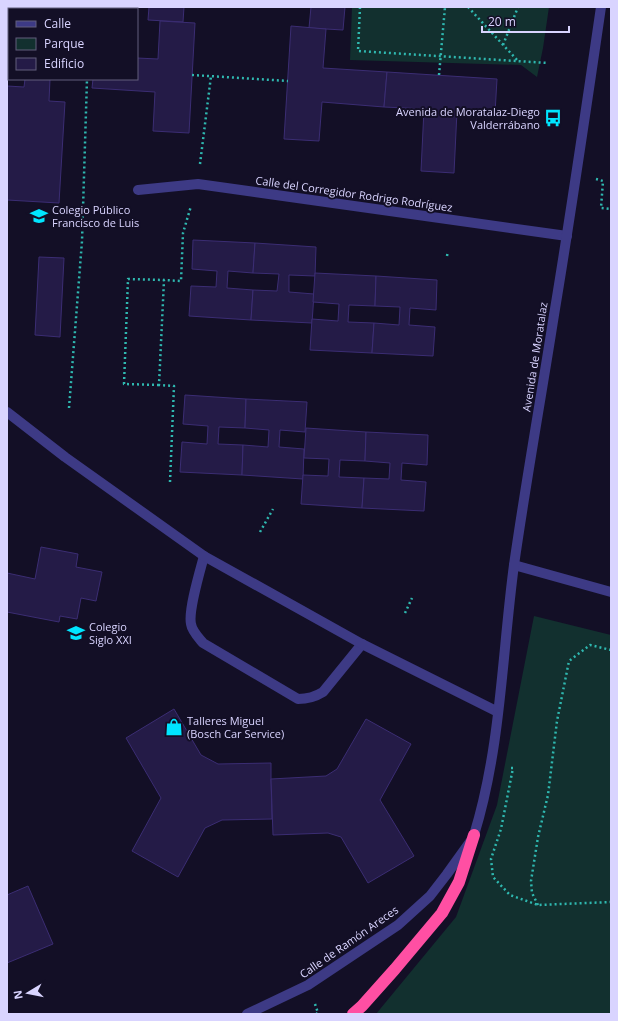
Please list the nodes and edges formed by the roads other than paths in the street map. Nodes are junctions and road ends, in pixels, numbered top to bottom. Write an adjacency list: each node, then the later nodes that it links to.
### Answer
1 (601, 7): 3 (street, Avenida de Moratalaz)
2 (138, 190): 3 (street, Calle del Corregidor Rodrigo Rodríguez)
3 (567, 236): 6 (street, Avenida de Moratalaz)
4 (7, 412): 5 (street)
5 (204, 556): 8 (street); 8 (street)
6 (514, 565): 7 (street); 9 (street, Avenida de Moratalaz)
7 (611, 592)
8 (362, 644): 9 (street)
9 (498, 712): 10 (street, Calle de Ramón Areces)
10 (474, 835): 11 (street, Calle de Ramón Areces); 12 (highway)
11 (247, 1014)
12 (353, 1014)

